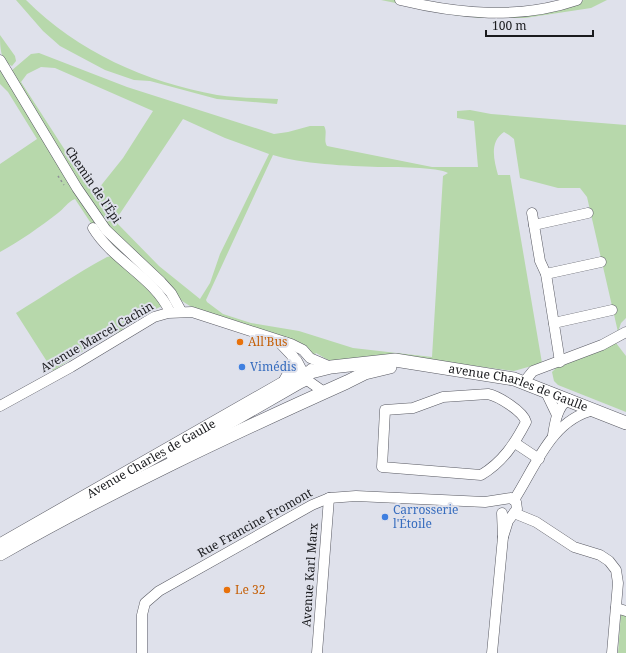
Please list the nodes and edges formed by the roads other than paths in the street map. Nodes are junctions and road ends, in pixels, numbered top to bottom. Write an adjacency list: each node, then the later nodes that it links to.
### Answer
1 (400, 0): 2 (street)
2 (577, 0)
3 (0, 60): 11 (street, Chemin de l'Épi)
4 (532, 213): 6 (street)
5 (588, 213): 6 (street)
6 (534, 225): 9 (street)
7 (93, 228): 12 (street)
8 (601, 262): 9 (street)
9 (546, 274): 13 (street)
10 (612, 310): 13 (street)
11 (181, 311): 12 (street, Avenue Marcel Cachin); 15 (street, Avenue Marcel Cachin)
12 (170, 312): 27 (street, Avenue Marcel Cachin)
13 (554, 323): 18 (street)
14 (626, 332): 18 (street)
15 (279, 342): 16 (street, Avenue Marcel Cachin); 17 (street, Avenue Marcel Cachin)
16 (293, 356): 21 (street, Avenue Marcel Cachin); 23 (street)
17 (310, 358): 20 (street, Avenue Marcel Cachin); 21 (street)
18 (560, 362): 22 (street)
19 (412, 364): 20 (main road, avenue Charles de Gaulle); 22 (main road, avenue Charles de Gaulle); 25 (main road, avenue Charles de Gaulle)
20 (331, 367): 21 (main road, avenue Charles de Gaulle)
21 (307, 375): 23 (main road, Avenue Charles de Gaulle); 25 (street, Avenue Marcel Cachin); 34 (street, Avenue Charles de Gaulle)
22 (524, 382): 24 (main road, avenue Charles de Gaulle)
23 (282, 384): 37 (main road, Avenue Charles de Gaulle)
24 (545, 390): 26 (main road, avenue Charles de Gaulle); 29 (street)
25 (324, 392): 34 (main road, Avenue Charles de Gaulle)
26 (568, 400): 28 (main road, avenue Charles de Gaulle); 29 (street)
27 (0, 406)
28 (594, 410): 30 (main road, avenue Charles de Gaulle); 31 (street)
29 (557, 415): 31 (street)
30 (625, 422)
31 (553, 435): 33 (street)
32 (515, 443): 32 (street); 33 (street)
33 (539, 459): 36 (street)
34 (130, 484): 38 (main road, Avenue Charles de Gaulle)
35 (329, 498): 36 (street, Rue Francine Fromont); 40 (street, Rue Francine Fromont); 41 (street, Avenue Karl Marx)
36 (509, 506): 39 (street, Rue Francine Fromont); 42 (street)
37 (0, 545)
38 (0, 554)
39 (621, 609): 43 (street, Rue Francine Fromont)
40 (142, 653)
41 (318, 653)
42 (492, 653)
43 (612, 653)

